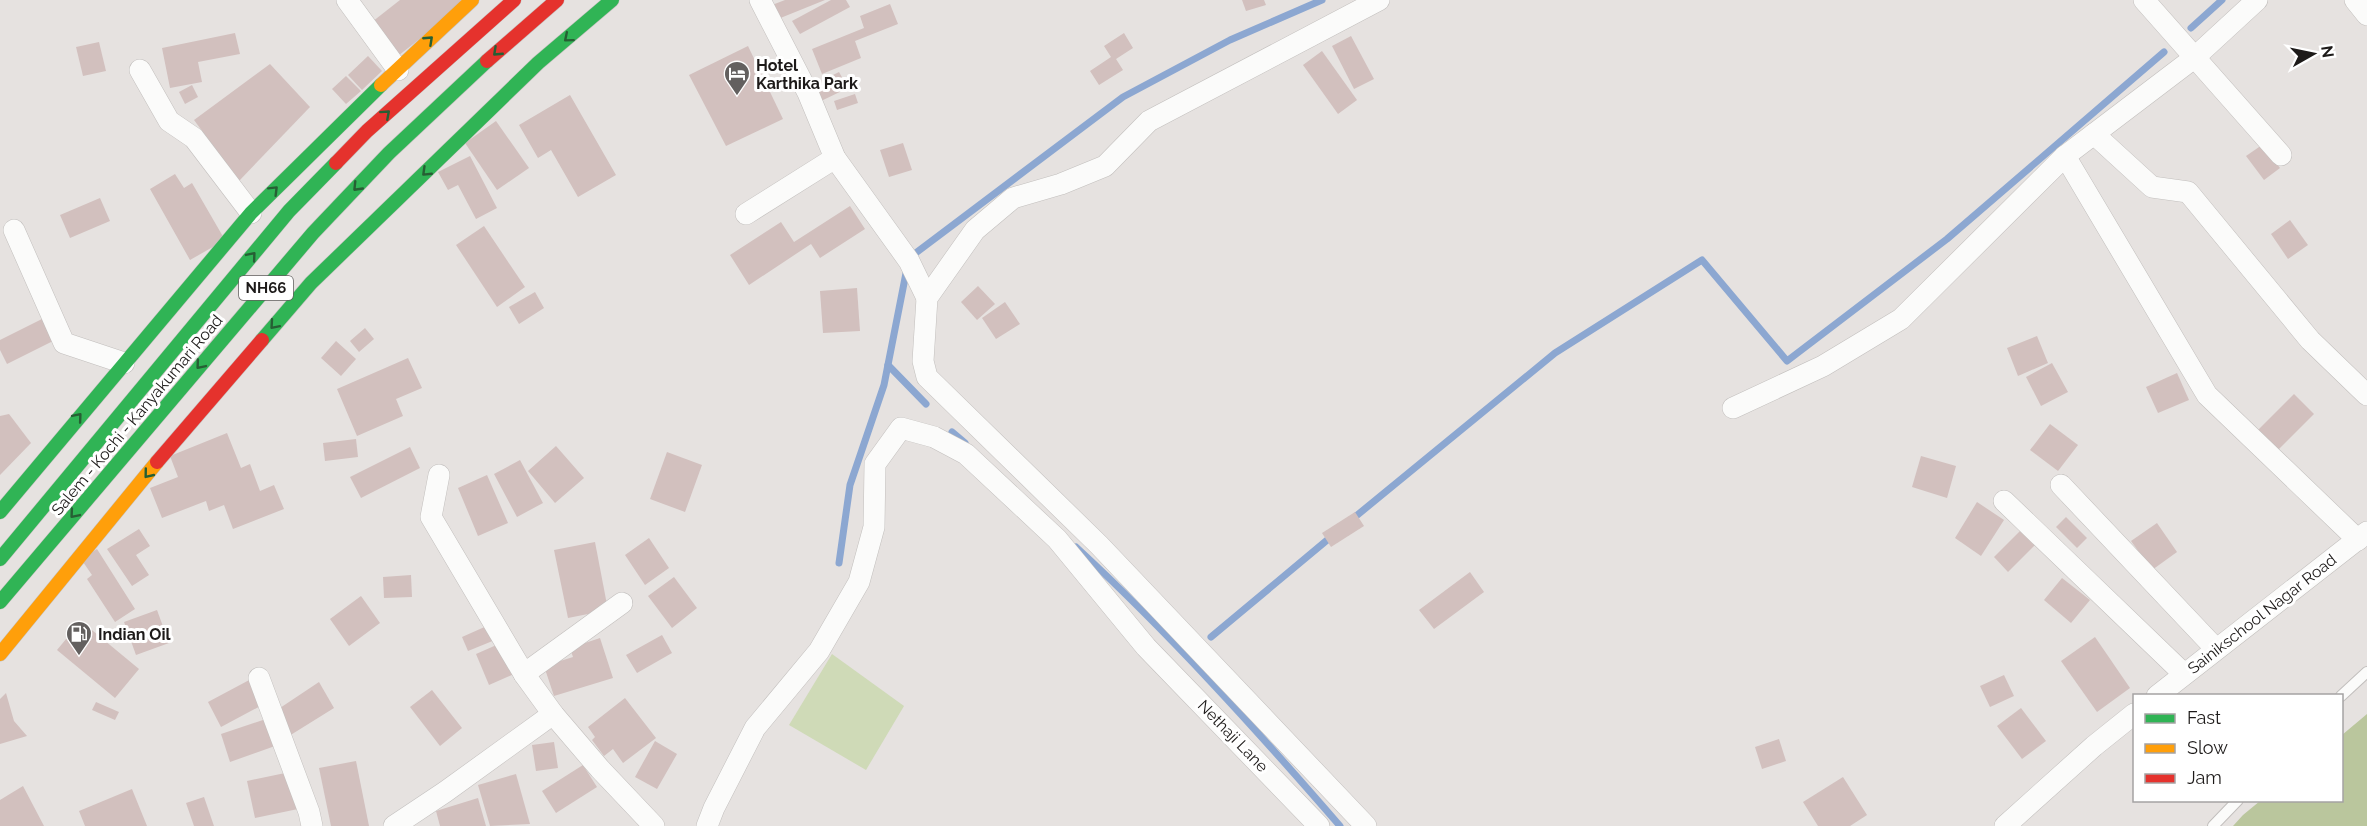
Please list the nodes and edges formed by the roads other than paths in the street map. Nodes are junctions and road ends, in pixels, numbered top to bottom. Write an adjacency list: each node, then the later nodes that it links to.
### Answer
1 (347, 0): 14 (street)
2 (472, 0): 14 (main road, one-way to 2)
3 (514, 0): 31 (main road, Salem - Kochi - Kanyakumari Road / NH66, one-way to 3)
4 (557, 0): 32 (main road, Salem - Kochi - Kanyakumari Road / NH66, one-way to 32)
5 (612, 0): 35 (main road, one-way to 35)
6 (760, 0): 18 (street)
7 (1379, 0): 22 (street)
8 (2144, 0): 12 (street)
9 (2257, 0): 12 (street)
10 (2355, 0): 11 (street)
11 (2367, 15)
12 (2194, 58): 15 (street); 16 (street)
13 (140, 70): 19 (street)
14 (398, 70): 19 (main road, one-way to 14)
15 (2094, 134): 17 (street); 24 (street)
16 (2281, 155)
17 (2065, 156): 25 (street); 30 (street)
18 (835, 158): 20 (street); 22 (street)
19 (251, 213): 23 (main road)
20 (746, 214)
21 (14, 230): 23 (street)
22 (927, 298): 51 (street)
23 (124, 363): 29 (main road, one-way to 23)
24 (2367, 394)
25 (1733, 408)
26 (439, 475): 37 (street)
27 (2061, 485): 34 (street)
28 (2004, 501): 38 (street)
29 (0, 512)
30 (2363, 536): 34 (street, Sainikschool Nagar Road)
31 (0, 560)
32 (0, 602)
33 (622, 603): 37 (street)
34 (2216, 650): 38 (street, Sainikschool Nagar Road)
35 (0, 654)
36 (2367, 672): 41 (lane)
37 (524, 674): 42 (street)
38 (2184, 674): 40 (street, Sainikschool Nagar Road)
39 (259, 678): 46 (street)
40 (2159, 694)
41 (2343, 695)
42 (553, 714): 45 (street); 48 (street)
43 (2133, 715): 52 (street)
44 (2237, 802): 53 (lane)
45 (419, 819): 47 (street)
46 (312, 826)
47 (394, 826)
48 (654, 826)
49 (707, 826): 50 (street, Nethaji Lane)
50 (1319, 826)
51 (1366, 826)
52 (2006, 826)
53 (2213, 826)

